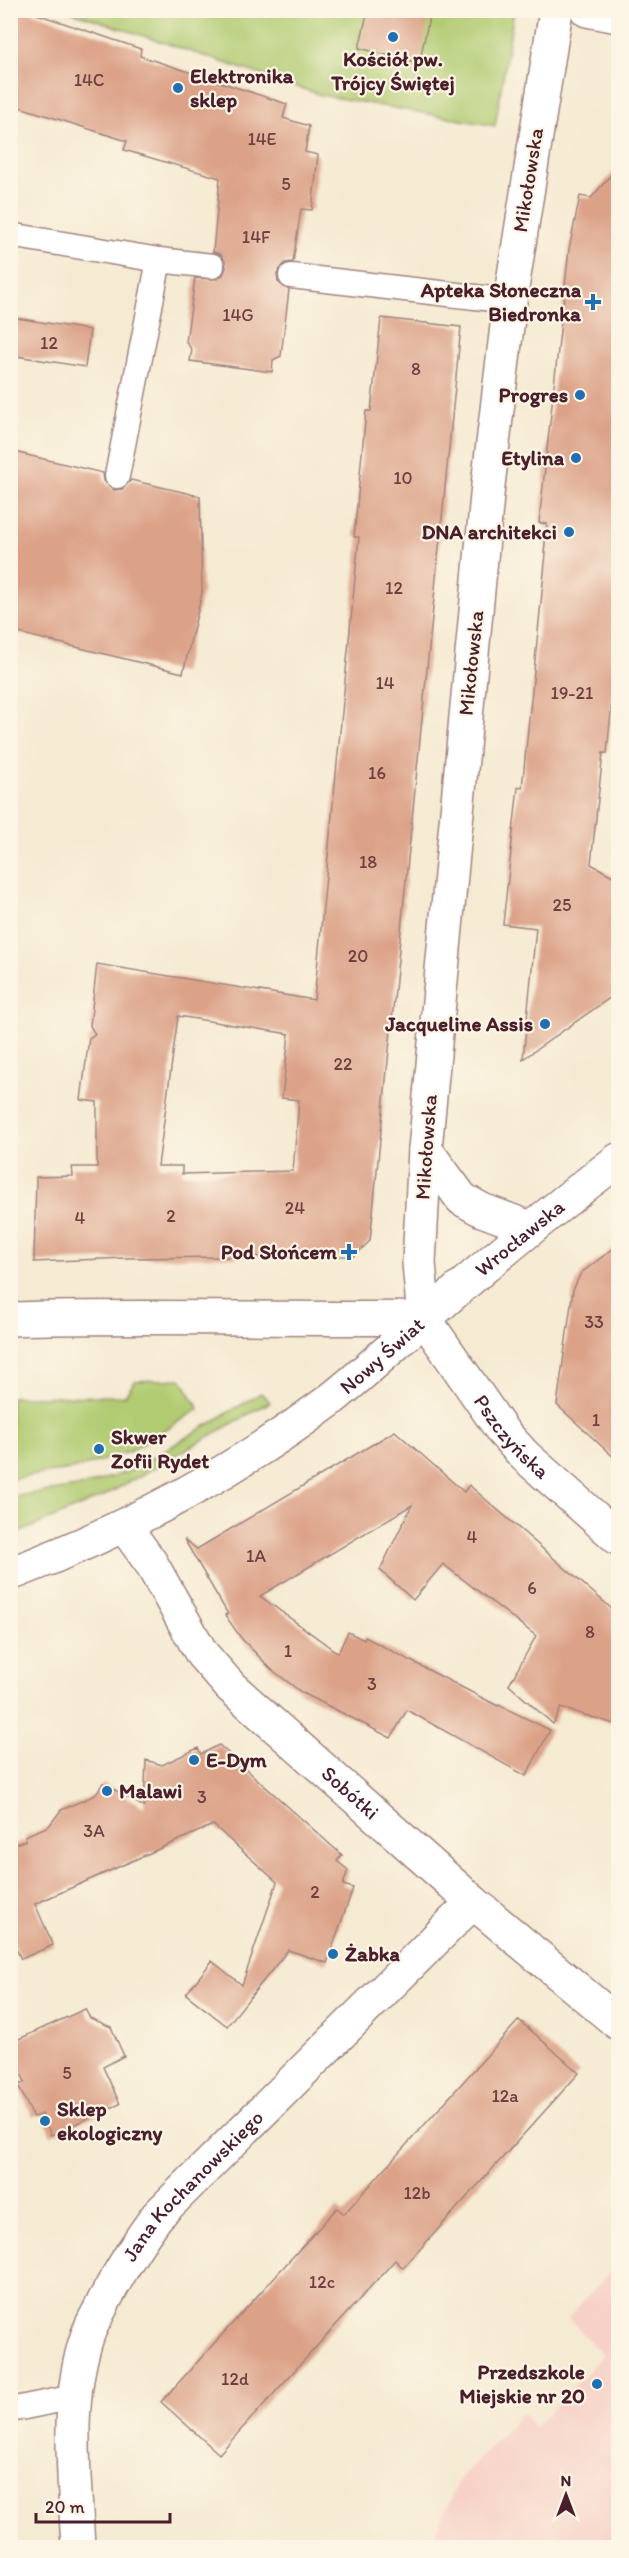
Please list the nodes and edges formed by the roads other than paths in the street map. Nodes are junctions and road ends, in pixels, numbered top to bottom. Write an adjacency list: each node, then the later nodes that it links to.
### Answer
1 (556, 10): 8 (street, Mikołowska)
2 (587, 10): 3 (street)
3 (618, 16)
4 (10, 235): 5 (lane)
5 (159, 260): 6 (lane); 9 (lane)
6 (212, 266)
7 (291, 276): 8 (lane)
8 (510, 301): 10 (street, Mikołowska)
9 (117, 476)
10 (425, 1149): 12 (street); 13 (street, Mikołowska)
11 (618, 1160): 12 (street, Wrocławska)
12 (530, 1228): 13 (street, Wrocławska)
13 (424, 1318): 14 (street, Nowy Świat); 15 (street, Nowy Świat); 16 (street, Pszczyńska)
14 (10, 1319)
15 (125, 1527): 17 (street, Nowy Świat); 18 (street, Sobótki)
16 (618, 1538)
17 (10, 1574)
18 (473, 1902): 19 (street, Sobótki); 20 (street, Jana Kochanowskiego)
19 (618, 2023)
20 (74, 2397): 21 (lane); 22 (street, Jana Kochanowskiego)
21 (10, 2410)
22 (78, 2547)

